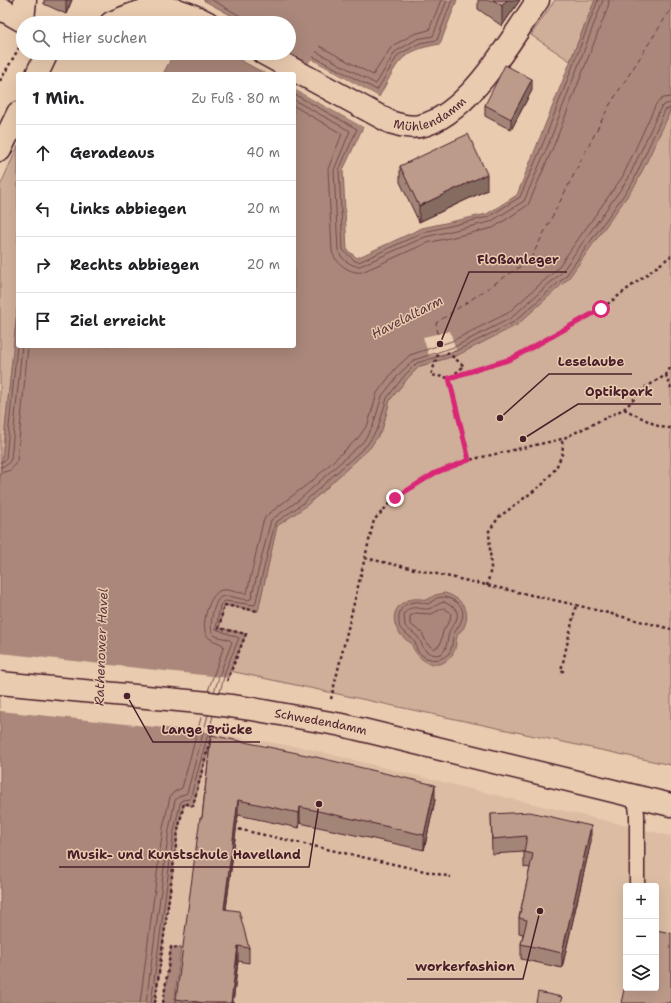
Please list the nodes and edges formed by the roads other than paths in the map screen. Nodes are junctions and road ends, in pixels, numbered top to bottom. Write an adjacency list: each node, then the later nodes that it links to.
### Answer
1 (538, 0): 7 (main road, Mühlendamm)
2 (0, 8): 5 (main road)
3 (129, 16): 4 (main road)
4 (194, 16)
5 (16, 17)
6 (44, 60): 8 (main road)
7 (276, 60)
8 (38, 72)
9 (16, 117): 10 (main road)
10 (0, 150)
11 (0, 683): 12 (main road, Schwedendamm, bridge)
12 (635, 797): 13 (main road, Schwedendamm); 14 (lane)
13 (671, 805)
14 (637, 883)

